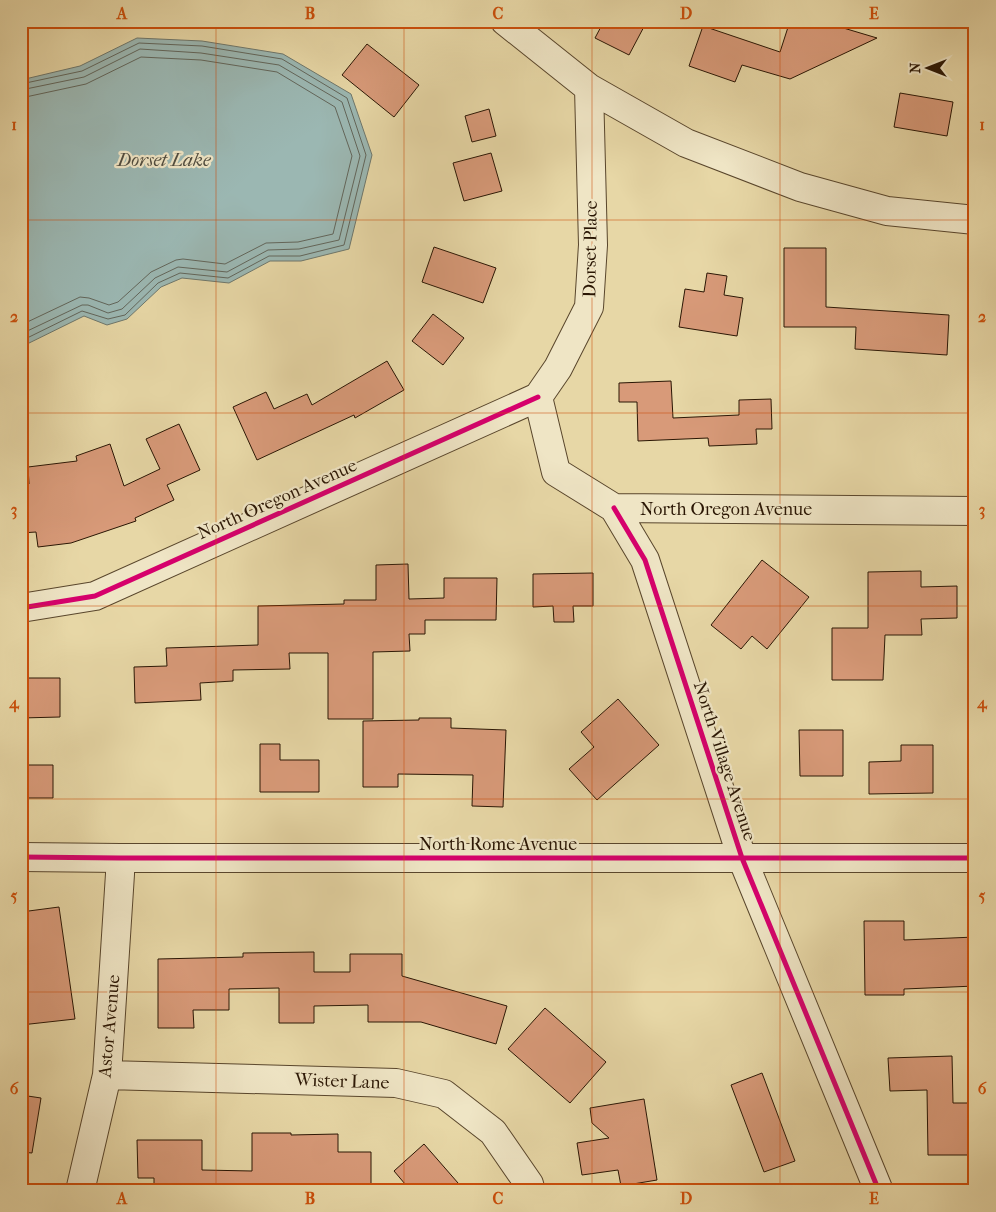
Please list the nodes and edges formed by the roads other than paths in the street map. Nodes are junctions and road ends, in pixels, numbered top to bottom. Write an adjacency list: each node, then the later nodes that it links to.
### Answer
1 (505, 21): 2 (street)
2 (589, 88): 3 (street); 4 (street, Dorset Place)
3 (975, 220)
4 (538, 397): 5 (street, North Oregon Avenue); 7 (street, North Oregon Avenue)
5 (614, 508): 6 (street, North Oregon Avenue); 10 (street, North Village Avenue)
6 (975, 511)
7 (21, 608)
8 (21, 857): 9 (street, North Rome Avenue)
9 (120, 858): 10 (street, North Rome Avenue); 12 (street, Astor Avenue)
10 (742, 858): 11 (street, North Rome Avenue); 15 (street, North Village Avenue)
11 (975, 858)
12 (107, 1075): 13 (street, Astor Avenue); 14 (street, Wister Lane)
13 (80, 1191)
14 (531, 1191)
15 (880, 1191)

